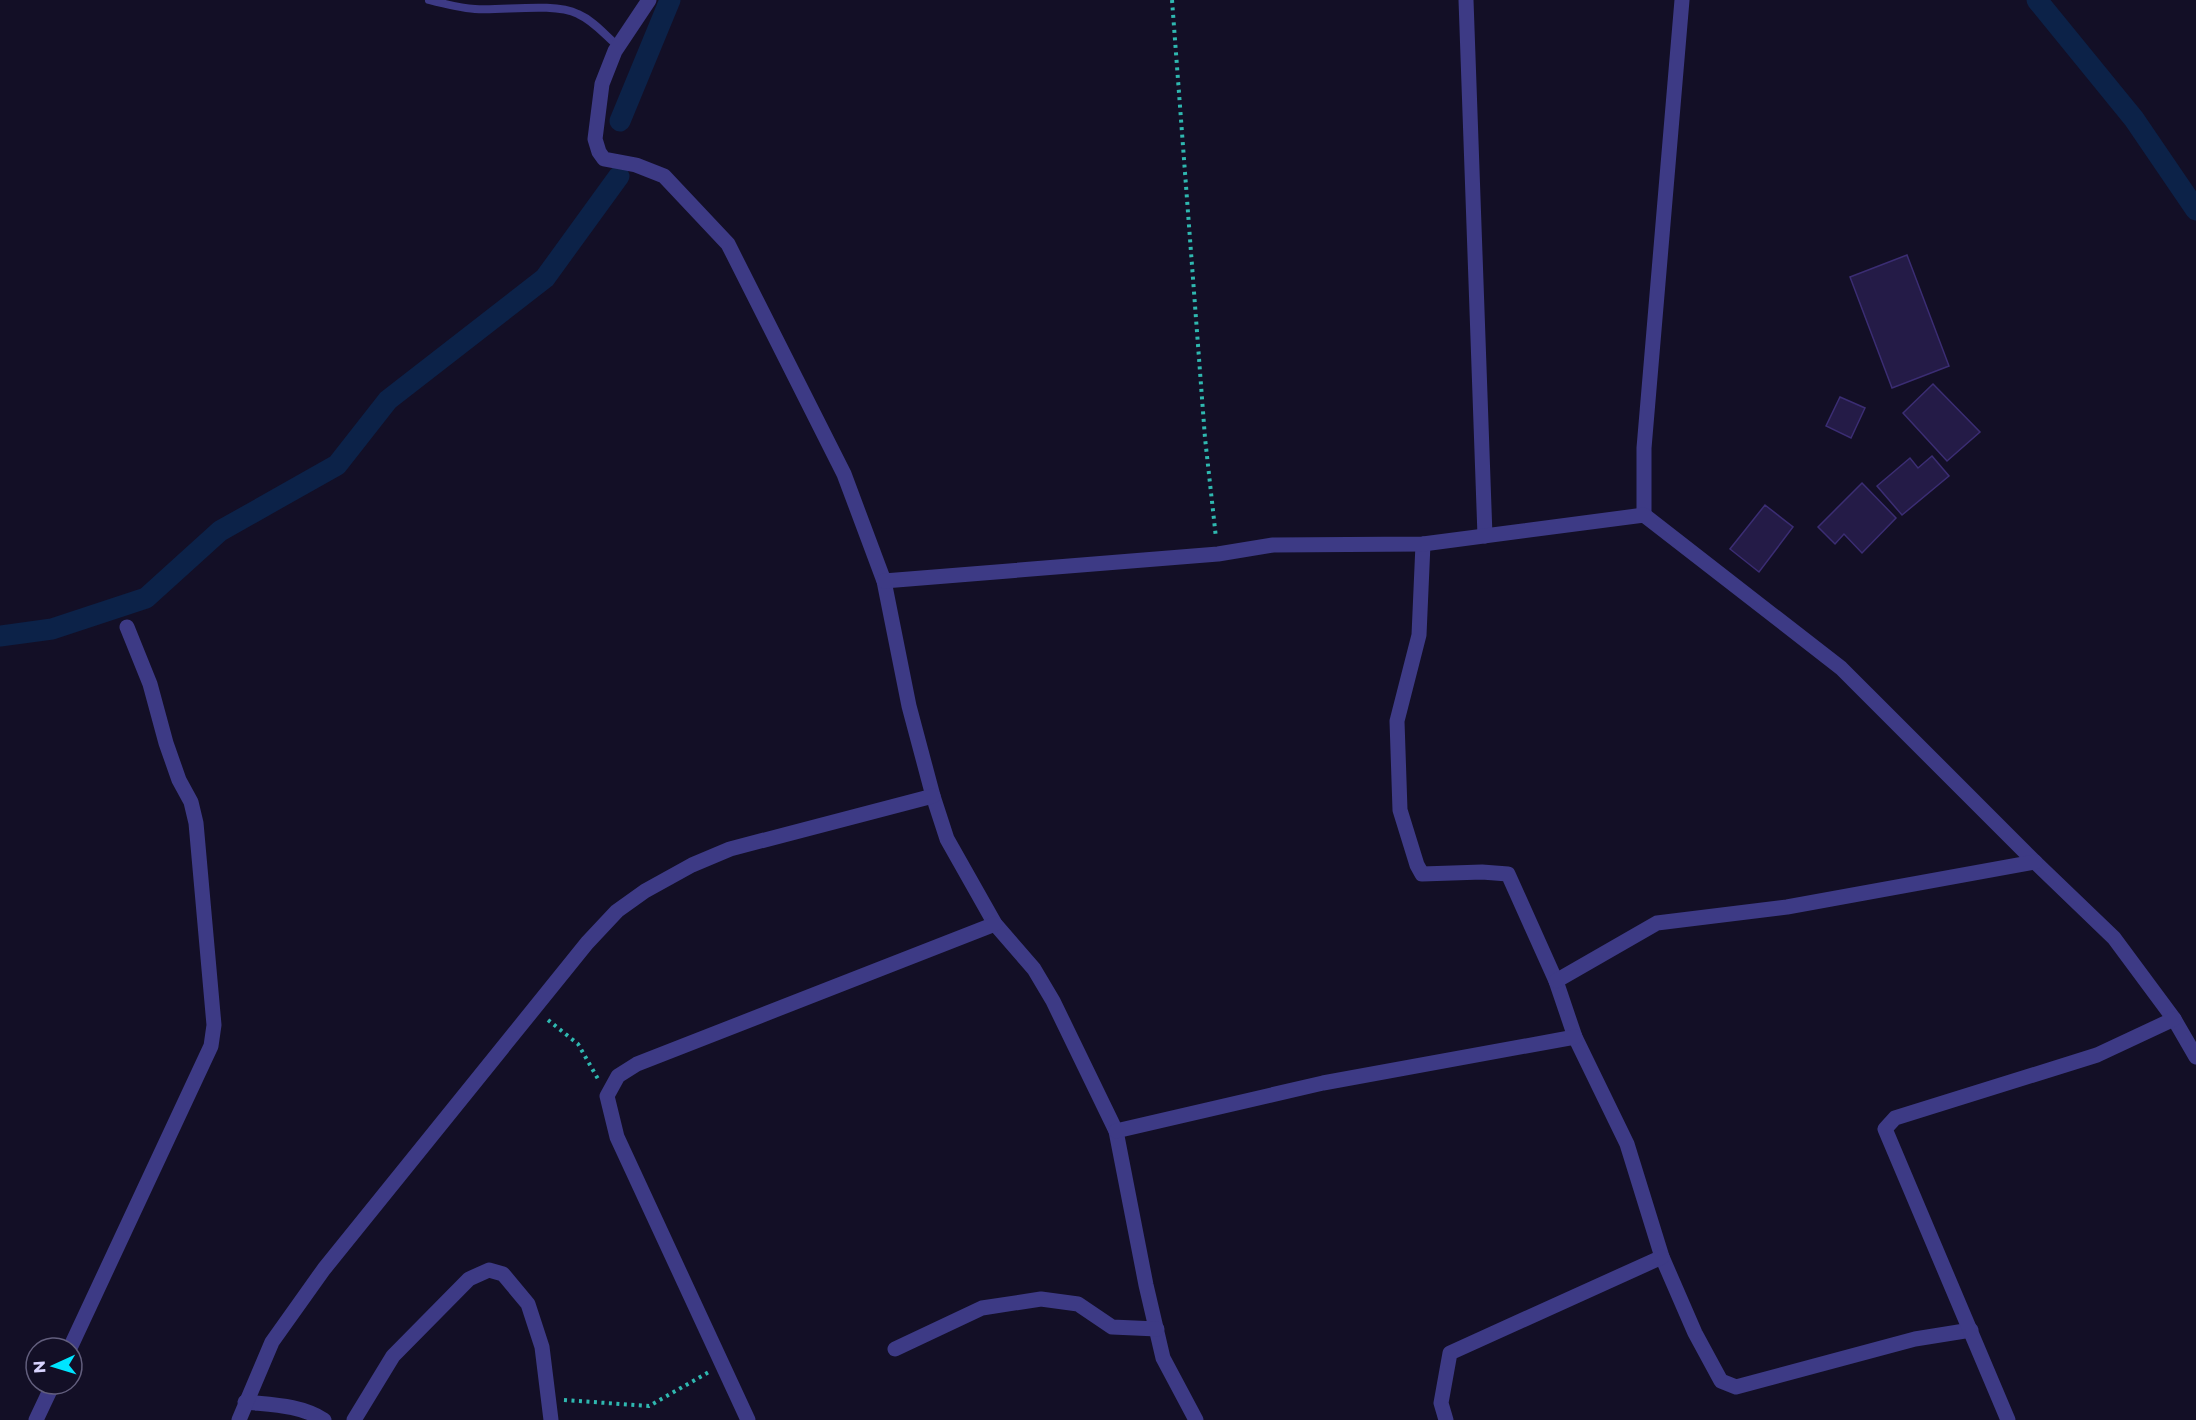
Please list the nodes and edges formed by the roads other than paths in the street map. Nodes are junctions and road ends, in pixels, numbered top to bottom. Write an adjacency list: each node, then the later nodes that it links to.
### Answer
1 (429, 0): 5 (lane)
2 (649, 0): 5 (street)
3 (1466, 0): 7 (street)
4 (1682, 0): 6 (street)
5 (618, 46): 9 (street)
6 (1644, 515): 7 (street); 12 (street)
7 (1485, 536): 8 (street)
8 (1423, 544): 9 (street); 14 (street)
9 (884, 581): 11 (street)
10 (128, 627): 22 (street)
11 (933, 796): 13 (street); 25 (street)
12 (2035, 862): 14 (street); 15 (street)
13 (994, 924): 18 (street); 31 (street)
14 (1556, 981): 16 (street)
15 (2174, 1019): 17 (street); 21 (street)
16 (1575, 1037): 18 (street); 19 (street)
17 (2196, 1058)
18 (1116, 1131): 20 (street)
19 (1662, 1257): 21 (street); 33 (street)
20 (1156, 1329): 23 (street); 32 (street)
21 (1971, 1330): 34 (street)
22 (76, 1336)
23 (895, 1348)
24 (47, 1396): 26 (street)
25 (245, 1402): 27 (street); 28 (street)
26 (36, 1420)
27 (239, 1420)
28 (324, 1420)
29 (354, 1420): 30 (street)
30 (551, 1420)
31 (748, 1420)
32 (1196, 1420)
33 (1446, 1420)
34 (2008, 1420)

